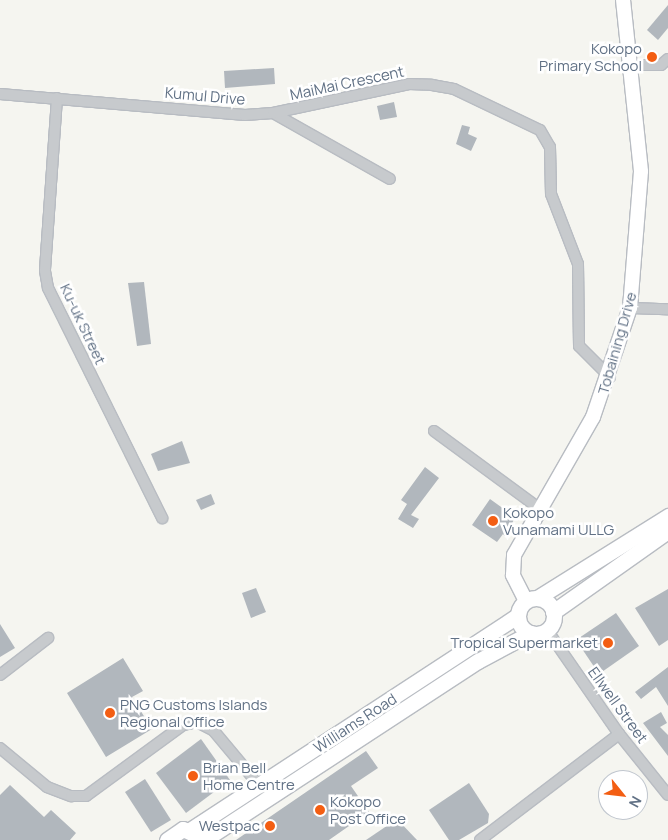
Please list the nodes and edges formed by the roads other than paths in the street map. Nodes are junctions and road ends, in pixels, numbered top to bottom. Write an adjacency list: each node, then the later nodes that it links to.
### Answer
1 (623, 0): 3 (street, Tobaining Drive)
2 (666, 65): 3 (street)
3 (627, 66): 8 (street, Tobaining Drive)
4 (0, 94): 5 (street, Kumul Drive)
5 (57, 98): 6 (street, Kumul Drive); 14 (street, Ku-uk Street)
6 (273, 113): 7 (street); 10 (street, MaiMai Crescent)
7 (390, 179)
8 (630, 308): 9 (street); 10 (street, Tobaining Drive)
9 (668, 309)
10 (610, 377): 12 (street, Tobaining Drive)
11 (434, 431): 12 (street)
12 (542, 511): 16 (street, Tobaining Drive)
13 (668, 516): 16 (main road, Williams Road)
14 (162, 518)
15 (668, 531): 17 (main road)
16 (532, 600): 17 (main road); 18 (main road, Williams Road)
17 (553, 612): 19 (main road)
18 (518, 615): 20 (main road); 25 (main road, Williams Road)
19 (547, 630): 20 (main road, Williams Road); 23 (street, Ellwell Street)
20 (530, 633): 25 (main road, Williams Road)
21 (48, 638): 22 (street)
22 (0, 675)
23 (618, 734): 26 (street, Ellwell Street); 30 (street)
24 (0, 748): 25 (street)
25 (265, 791): 27 (main road, Williams Road); 29 (main road, Williams Road)
26 (668, 795)
27 (195, 835): 28 (main road, Williams Road)
28 (167, 840)
29 (204, 840)
30 (480, 840)

